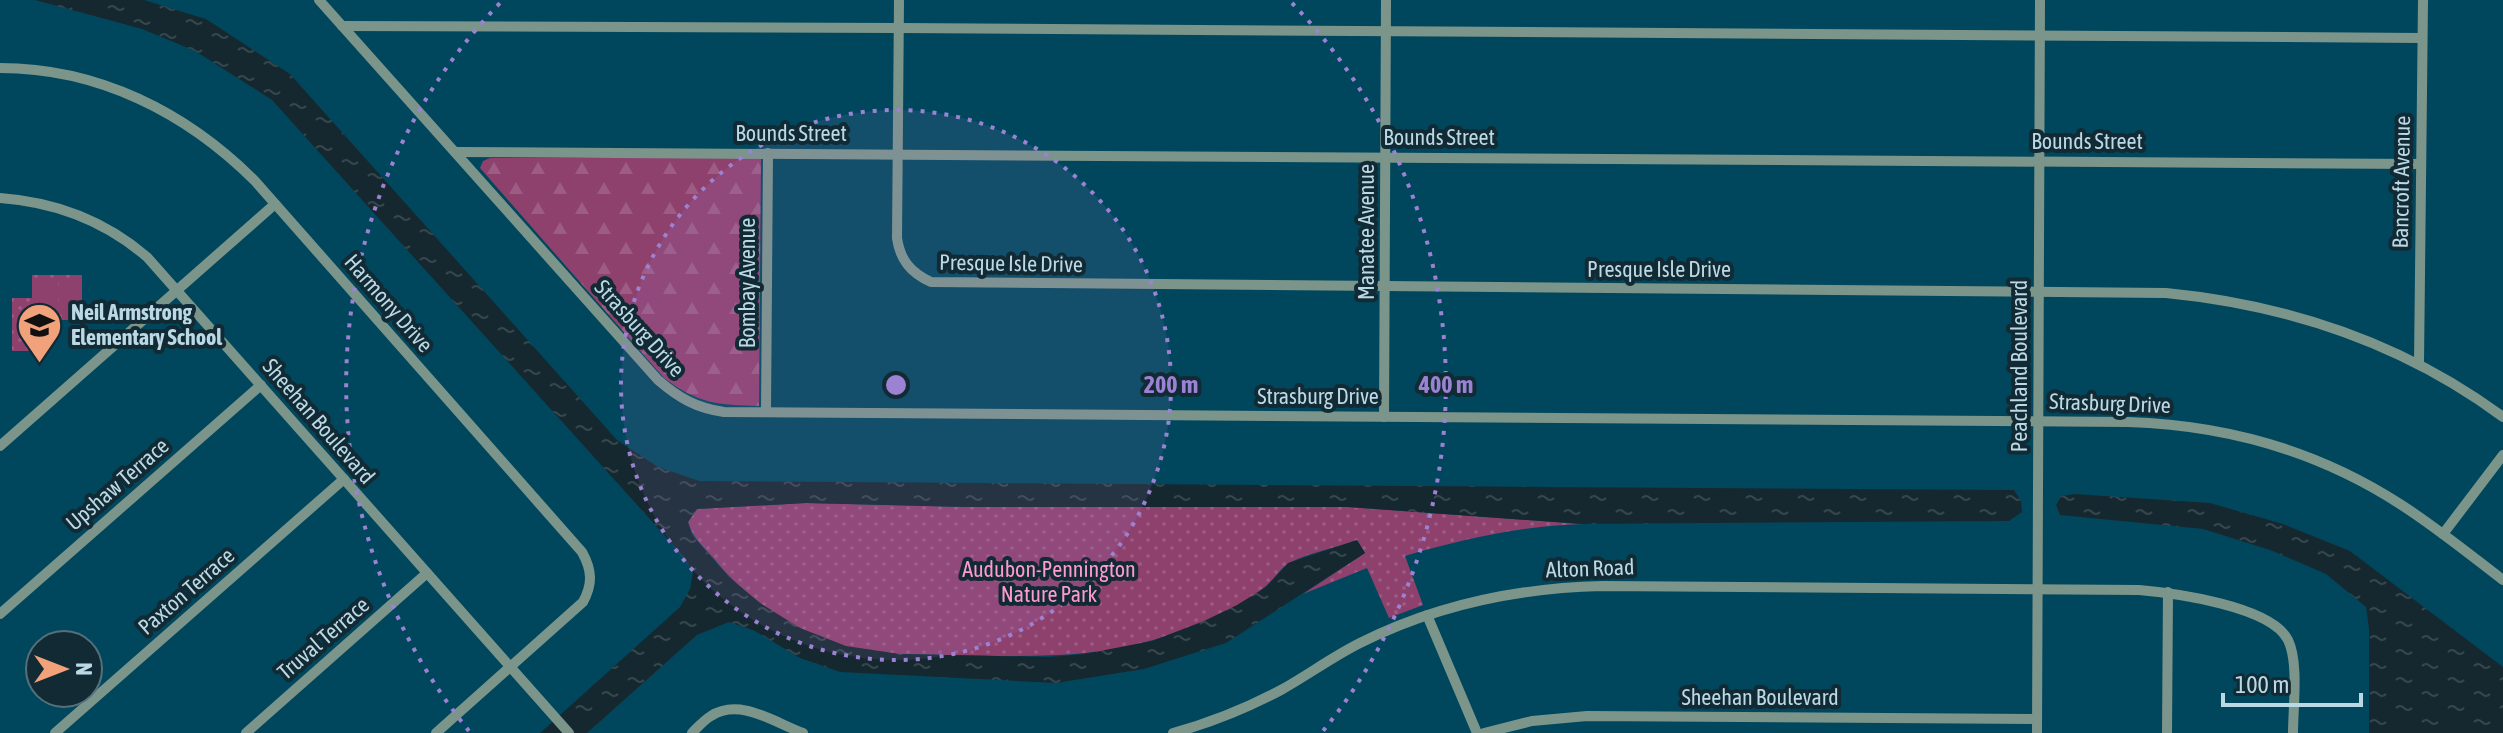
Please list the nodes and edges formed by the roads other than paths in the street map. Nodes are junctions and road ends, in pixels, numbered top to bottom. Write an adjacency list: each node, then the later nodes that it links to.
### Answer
1 (319, 0): 6 (street, Strasburg Drive)
2 (899, 0): 7 (street, Presque Isle Drive)
3 (1386, 0): 8 (street, Manatee Avenue)
4 (2040, 0): 9 (street, Peachland Boulevard)
5 (2423, 0): 10 (street, Bancroft Avenue)
6 (342, 26): 7 (street); 12 (street, Strasburg Drive)
7 (899, 28): 8 (street); 14 (street, Presque Isle Drive)
8 (1387, 31): 9 (street); 15 (street, Manatee Avenue)
9 (2040, 35): 10 (street); 16 (street, Peachland Boulevard)
10 (2422, 38): 17 (street, Bancroft Avenue)
11 (0, 68): 19 (street, Harmony Drive)
12 (457, 152): 13 (street, Bounds Street); 25 (street, Strasburg Drive)
13 (768, 153): 14 (street, Bounds Street); 25 (street, Bombay Avenue)
14 (898, 153): 15 (street, Bounds Street); 20 (street, Presque Isle Drive)
15 (1386, 157): 16 (street, Bounds Street); 20 (street, Manatee Avenue)
16 (2040, 161): 17 (street, Bounds Street); 22 (street, Peachland Boulevard)
17 (2421, 164): 23 (street, Bancroft Avenue)
18 (0, 198): 21 (street, Sheehan Boulevard)
19 (275, 204): 21 (street); 39 (street, Harmony Drive)
20 (1385, 287): 22 (street, Presque Isle Drive); 26 (street, Manatee Avenue)
21 (177, 290): 24 (street, Sheehan Boulevard); 29 (street)
22 (2039, 291): 23 (street, Presque Isle Drive); 28 (street, Peachland Boulevard)
23 (2419, 364): 27 (street, Presque Isle Drive)
24 (261, 385): 31 (street, Sheehan Boulevard); 37 (street, Upshaw Terrace)
25 (766, 412): 26 (street, Strasburg Drive)
26 (1384, 417): 28 (street, Strasburg Drive)
27 (2503, 417)
28 (2039, 421): 32 (street, Strasburg Drive); 35 (street, Peachland Boulevard)
29 (0, 446)
30 (2503, 455): 32 (street)
31 (344, 479): 33 (street, Sheehan Boulevard); 41 (street, Paxton Terrace)
32 (2443, 534): 34 (street, Strasburg Drive)
33 (427, 573): 39 (street, Sheehan Boulevard); 42 (street, Truval Terrace)
34 (2503, 580)
35 (2038, 589): 36 (street, Alton Road); 38 (street, Alton Road); 40 (street, Peachland Boulevard)
36 (2168, 592): 51 (street); 52 (street, Alton Road)
37 (0, 614)
38 (1427, 615): 47 (street, Alton Road); 48 (street)
39 (510, 668): 43 (street); 44 (street, Sheehan Boulevard)
40 (2037, 719): 49 (street, Sheehan Boulevard); 50 (street, Peachland Boulevard)
41 (55, 733)
42 (246, 733)
43 (436, 733)
44 (569, 733)
45 (692, 733): 46 (street)
46 (803, 733)
47 (1173, 733)
48 (1477, 733)
49 (1484, 733)
50 (2037, 733)
51 (2167, 733)
52 (2293, 733)

